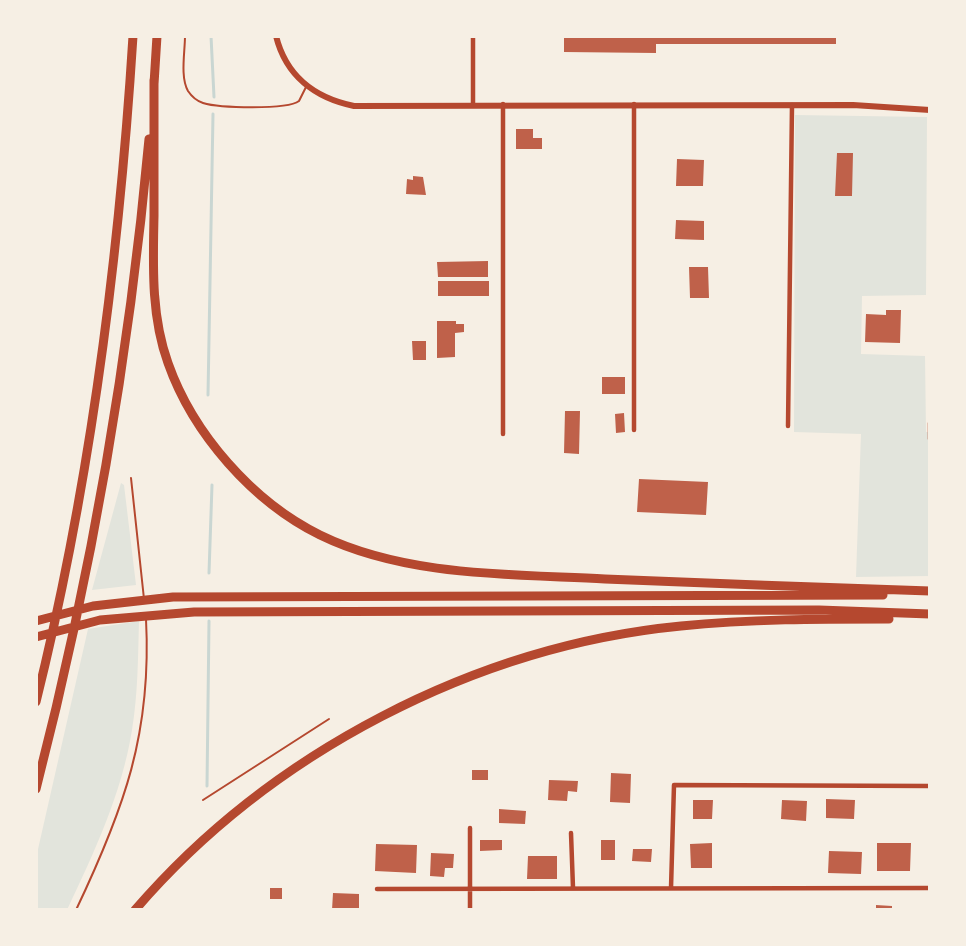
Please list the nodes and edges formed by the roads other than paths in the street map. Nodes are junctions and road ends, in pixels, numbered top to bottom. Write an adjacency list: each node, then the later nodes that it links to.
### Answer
1 (132, 36): 25 (highway)
2 (157, 36): 6 (highway)
3 (185, 36): 7 (lane)
4 (276, 36): 7 (street)
5 (473, 36): 8 (street)
6 (154, 80): 19 (highway); 27 (highway)
7 (306, 87): 8 (street)
8 (473, 104): 9 (street)
9 (503, 104): 10 (street); 16 (street)
10 (634, 104): 11 (street); 15 (street)
11 (792, 105): 12 (street); 14 (street)
12 (930, 110)
13 (930, 423): 17 (street)
14 (788, 426)
15 (634, 430)
16 (503, 434)
17 (930, 439)
18 (131, 478): 20 (lane)
19 (930, 593): 23 (highway)
20 (145, 605)
21 (145, 616): 35 (lane)
22 (930, 616): 24 (highway); 36 (highway)
23 (36, 621)
24 (36, 637)
25 (36, 702)
26 (930, 786): 32 (street)
27 (36, 789)
28 (470, 828): 30 (street)
29 (571, 833): 31 (street)
30 (470, 888): 31 (street); 34 (street); 37 (street)
31 (573, 888): 32 (street)
32 (671, 888): 33 (street)
33 (930, 888)
34 (377, 889)
35 (76, 910)
36 (135, 910)
37 (470, 910)

